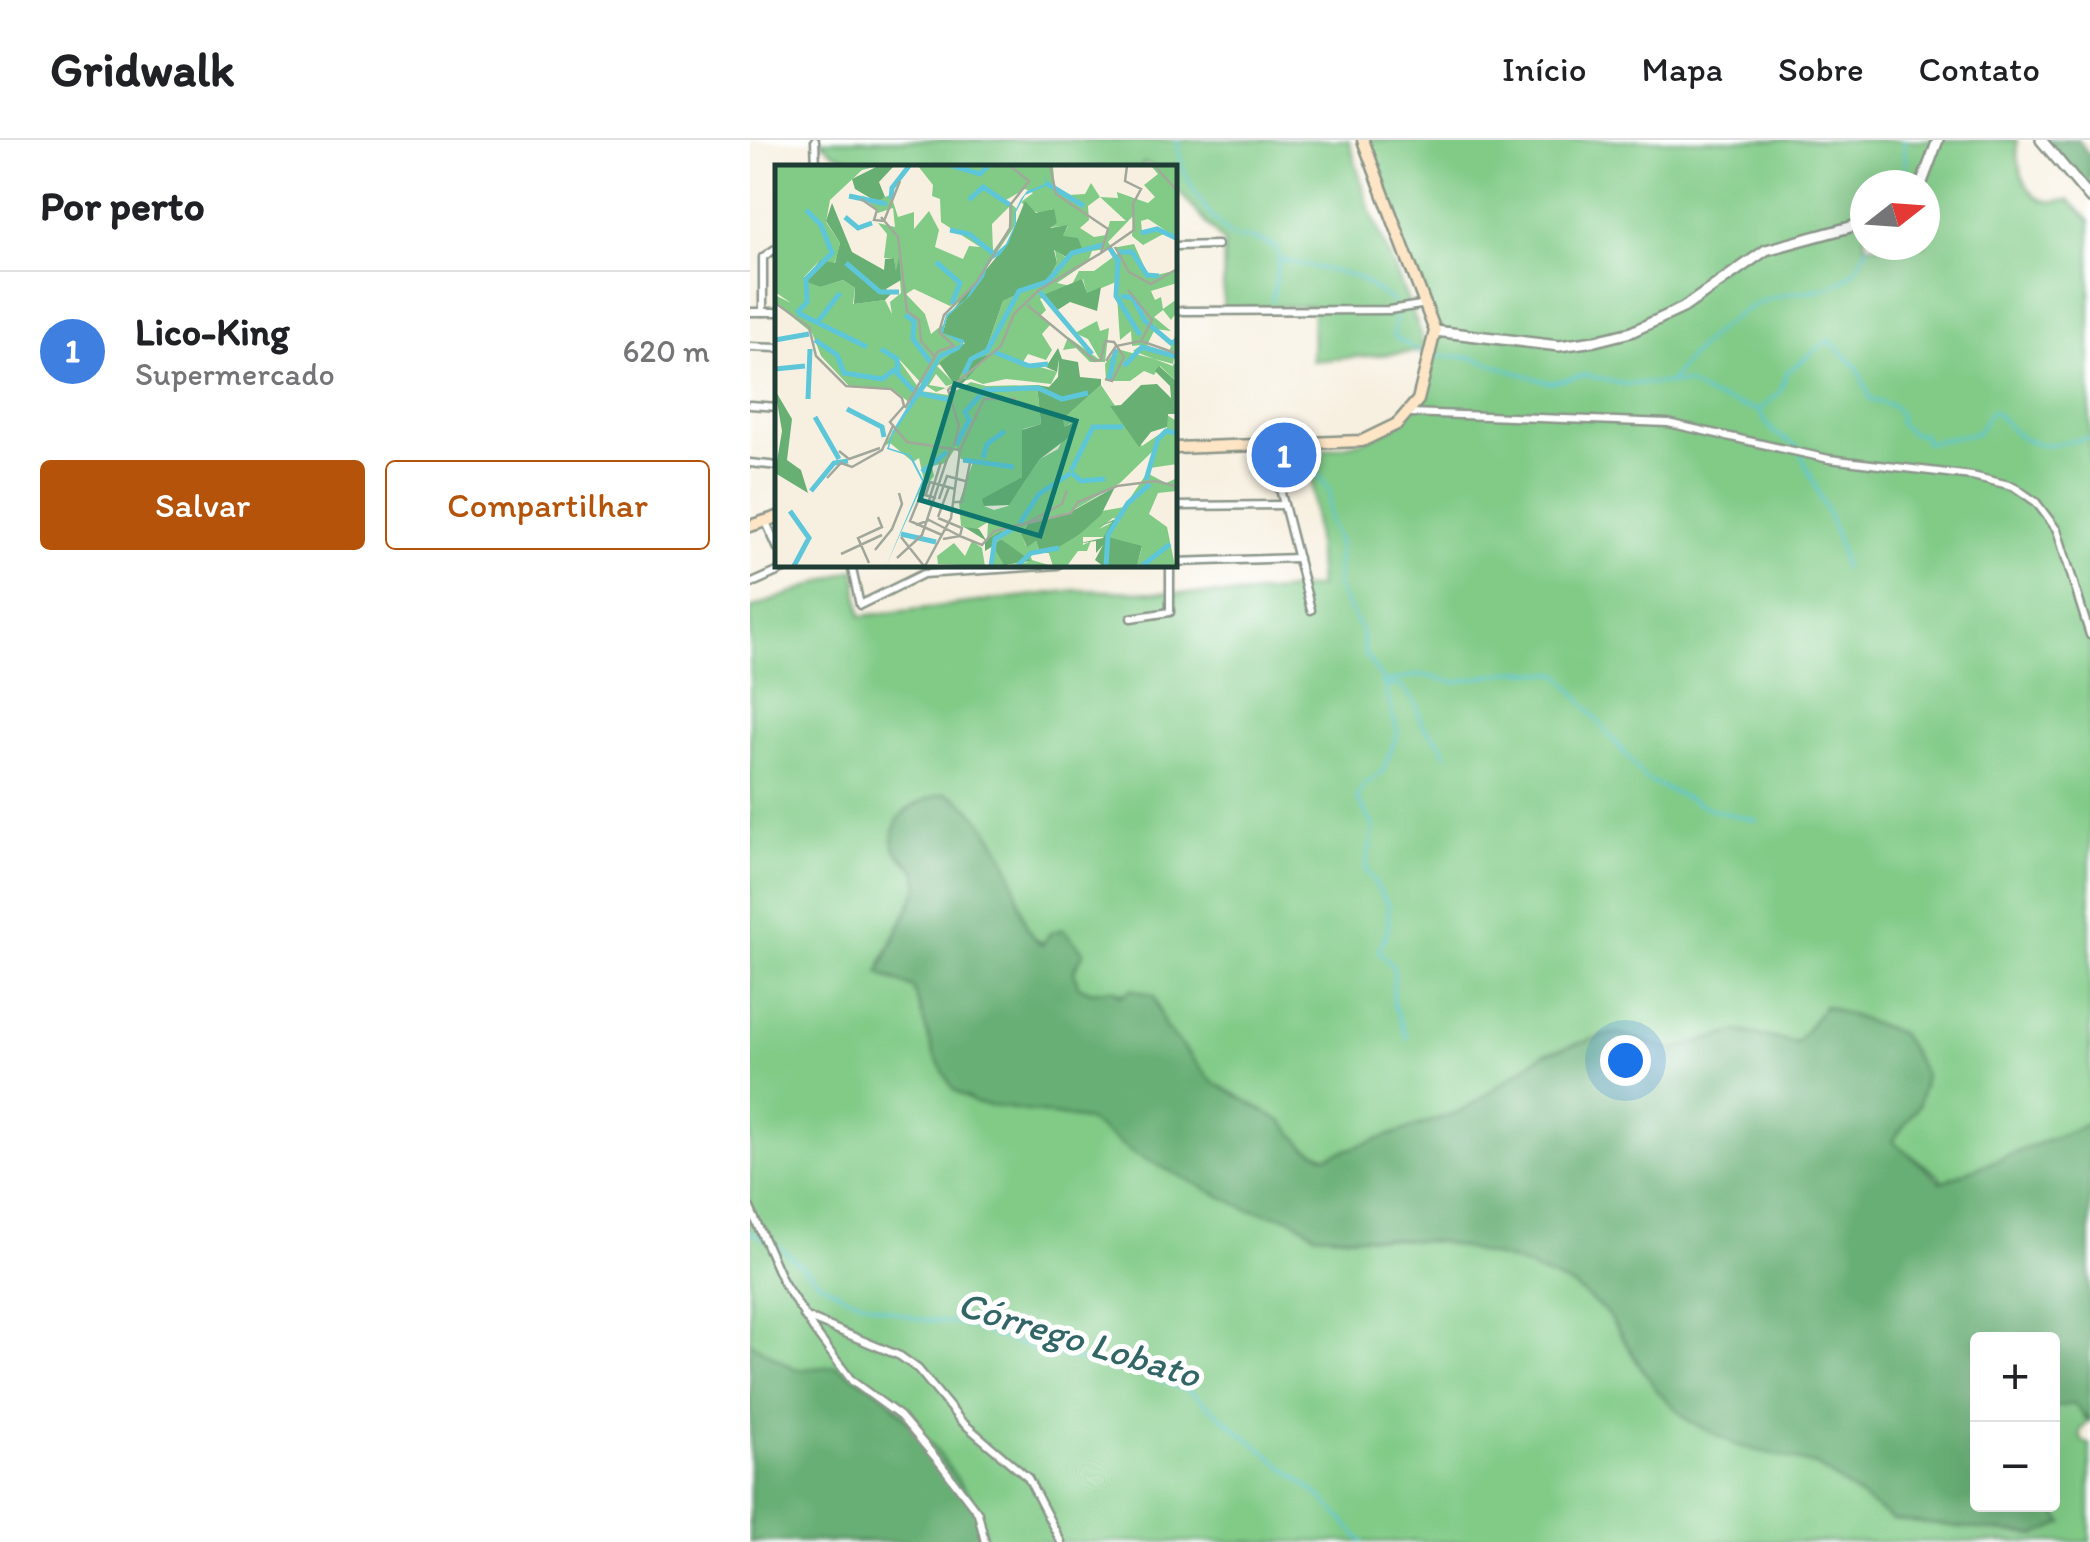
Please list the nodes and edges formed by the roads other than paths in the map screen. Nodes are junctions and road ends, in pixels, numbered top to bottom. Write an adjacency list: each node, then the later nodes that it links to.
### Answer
1 (815, 140): 5 (street)
2 (1363, 140): 12 (main road)
3 (1938, 140): 6 (street)
4 (2041, 140): 7 (street)
5 (816, 165)
6 (1927, 170)
7 (2090, 198)
8 (1850, 227): 17 (street)
9 (1217, 245): 10 (street)
10 (1178, 246)
11 (775, 249): 15 (street)
12 (1427, 304): 13 (street); 17 (main road)
13 (1178, 310)
14 (750, 312): 15 (street)
15 (763, 312): 16 (street)
16 (775, 312)
17 (1435, 331): 22 (main road)
18 (750, 347): 19 (street)
19 (775, 348)
20 (750, 405): 21 (street)
21 (775, 406)
22 (1410, 413): 23 (main road); 40 (street)
23 (1270, 446): 24 (main road); 27 (street)
24 (1178, 448)
25 (750, 462): 26 (street)
26 (775, 466)
27 (1284, 505): 28 (street); 31 (street)
28 (1178, 506)
29 (772, 520): 30 (main road)
30 (750, 526)
31 (1298, 558): 32 (street); 38 (street)
32 (1178, 564)
33 (784, 568): 37 (street)
34 (853, 568): 35 (street)
35 (968, 568)
36 (1172, 568): 39 (street)
37 (750, 584)
38 (1311, 610)
39 (1131, 618)
40 (2090, 634)
41 (750, 1208): 42 (street)
42 (804, 1316): 43 (street); 44 (street)
43 (985, 1542)
44 (1061, 1542)

